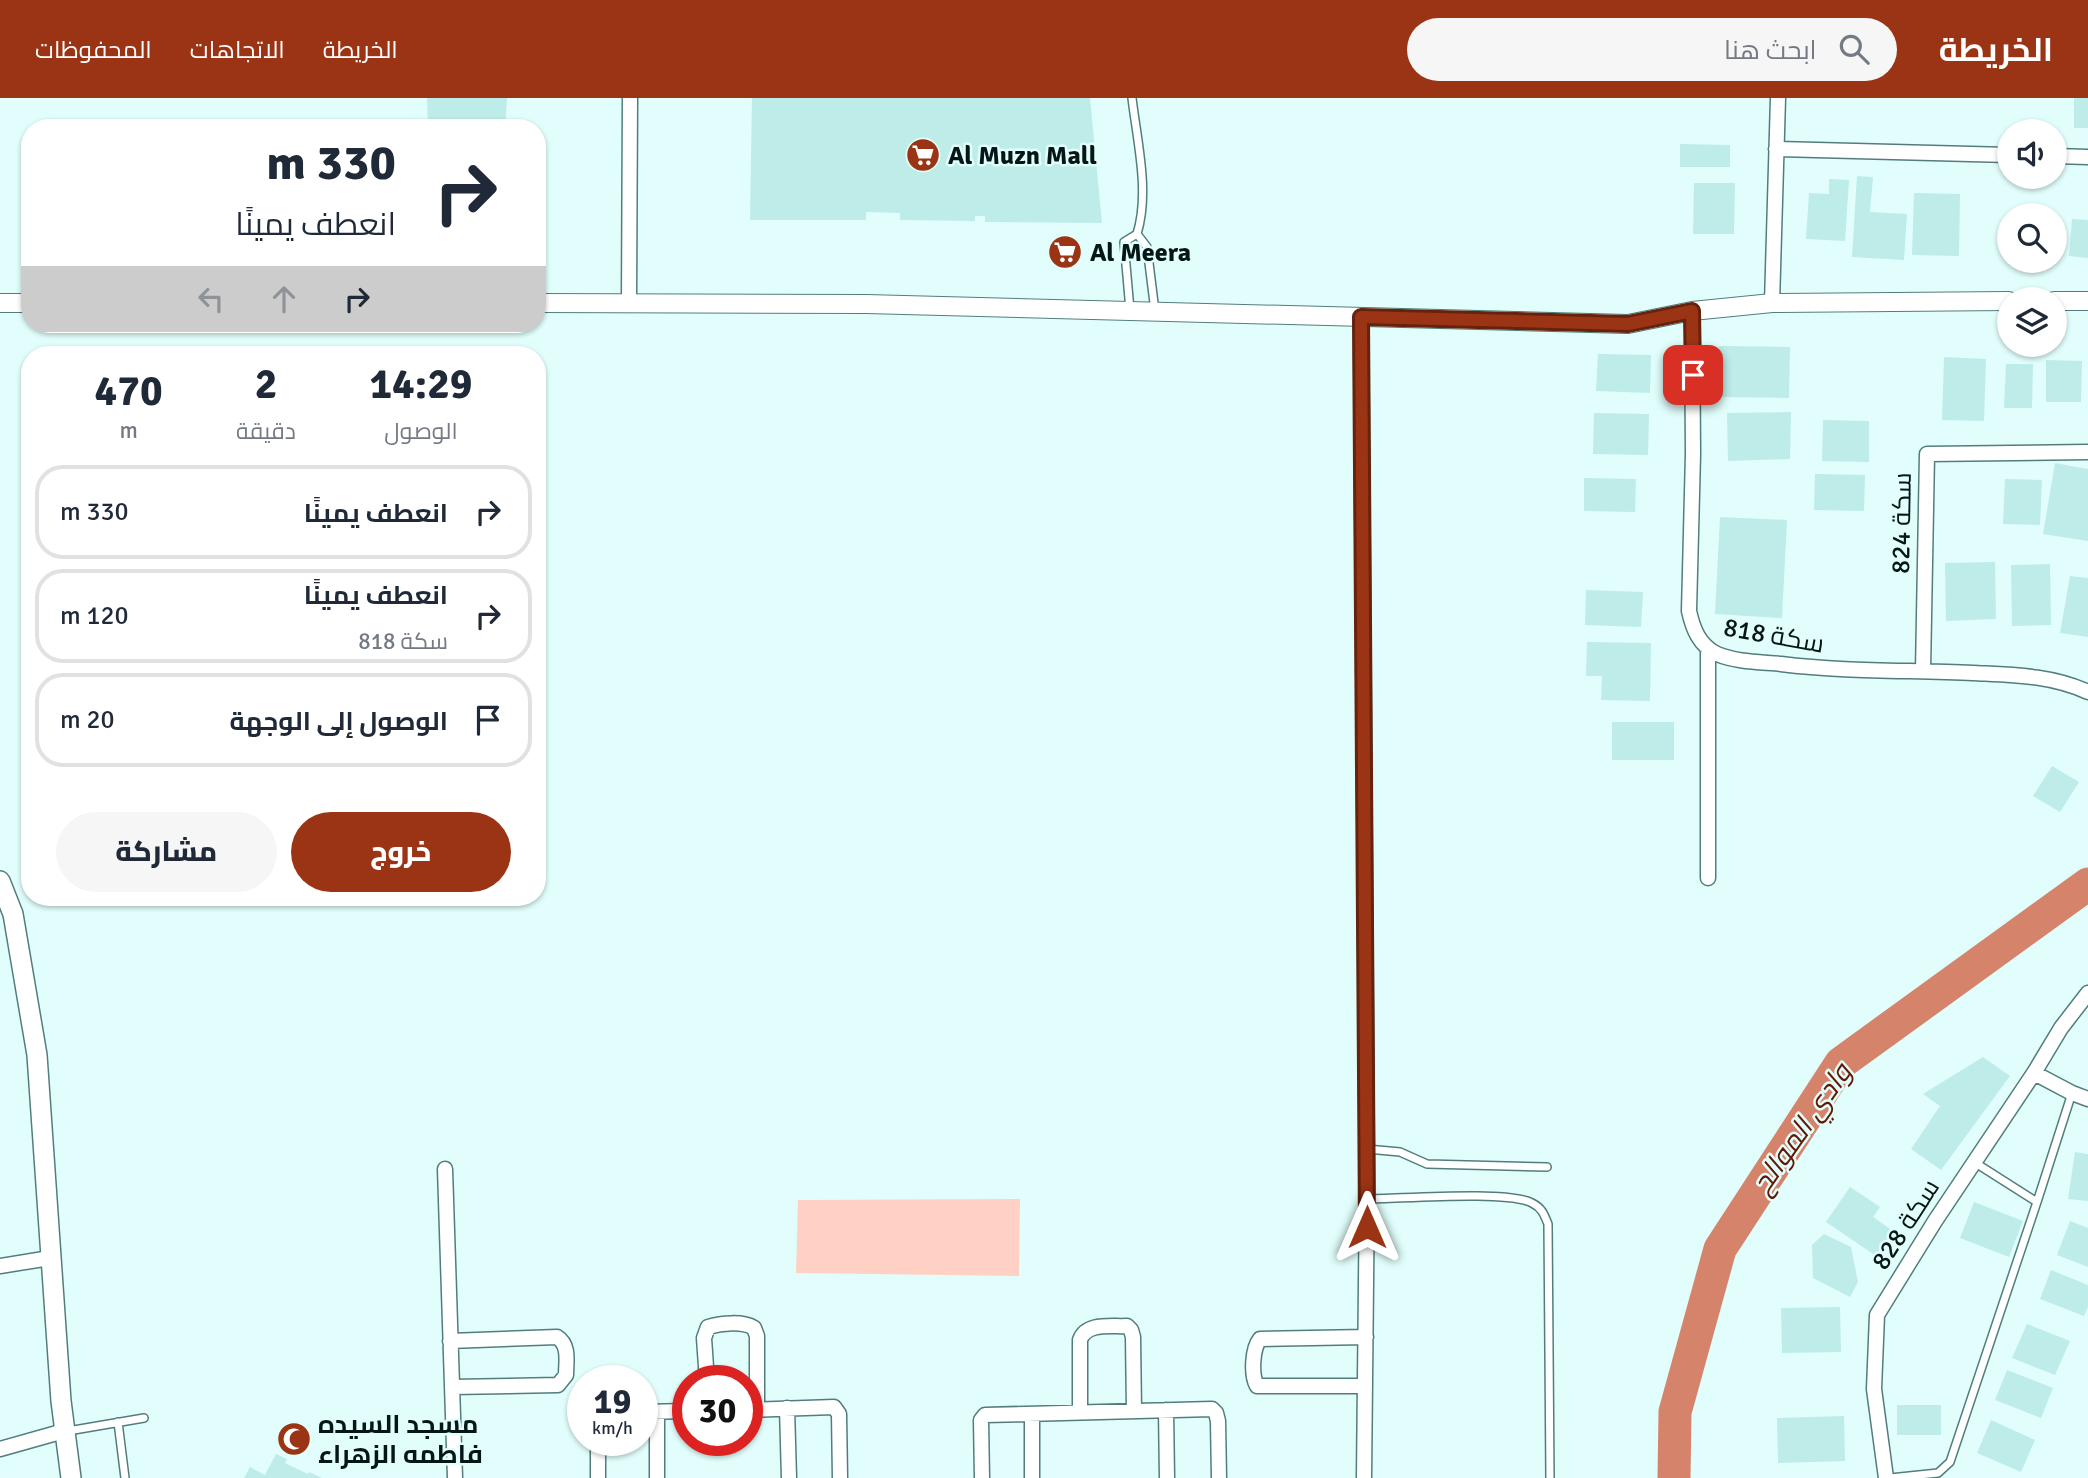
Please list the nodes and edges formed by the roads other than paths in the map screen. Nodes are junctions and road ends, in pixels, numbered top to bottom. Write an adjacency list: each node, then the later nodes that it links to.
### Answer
1 (630, 98): 15 (street)
2 (1132, 98): 8 (lane)
3 (1778, 98): 4 (street)
4 (1776, 149): 5 (street); 16 (street)
5 (1997, 155)
6 (2067, 156): 7 (street)
7 (2088, 157)
8 (1137, 234): 17 (lane); 19 (lane)
9 (1997, 301): 16 (street)
10 (2067, 301): 11 (street)
11 (2088, 301)
12 (0, 303): 13 (street)
13 (21, 303)
14 (546, 303): 15 (street)
15 (629, 303): 17 (street)
16 (1772, 303): 18 (street)
17 (1130, 311): 19 (street)
18 (1692, 311): 20 (street); 22 (street, سكة 818)
19 (1155, 312): 20 (street)
20 (1361, 317): 31 (street)
21 (2088, 452): 23 (street, سكة 824)
22 (1708, 648): 23 (street, سكة 818); 25 (street)
23 (1923, 671): 24 (street, سكة 818)
24 (2088, 692)
25 (1708, 877)
26 (0, 881): 37 (main road)
27 (2088, 993): 28 (street, سكة 828)
28 (2034, 1073): 29 (street); 32 (street, سكة 828)
29 (2072, 1093): 30 (street); 36 (lane)
30 (2088, 1099)
31 (1367, 1149): 33 (lane); 35 (street)
32 (1974, 1162): 36 (lane); 70 (street, سكة 828)
33 (1547, 1167)
34 (445, 1169): 40 (street)
35 (1367, 1199): 39 (street); 69 (lane)
36 (2038, 1202): 70 (lane)
37 (50, 1258): 38 (street); 53 (main road)
38 (0, 1266)
39 (1366, 1337): 43 (street); 43 (street)
40 (450, 1341): 44 (street); 44 (street)
41 (705, 1365): 42 (street)
42 (755, 1365)
43 (1366, 1385): 68 (street)
44 (452, 1387): 59 (street)
45 (788, 1409): 46 (street); 62 (street); 63 (street)
46 (763, 1410)
47 (1166, 1410): 48 (street); 66 (street); 67 (street)
48 (1134, 1411): 49 (street); 49 (street)
49 (1080, 1412): 50 (street)
50 (1032, 1413): 64 (street); 65 (street)
51 (144, 1418): 52 (lane)
52 (118, 1422): 53 (lane); 58 (lane)
53 (64, 1431): 54 (street); 57 (main road)
54 (0, 1449)
55 (598, 1456): 60 (street)
56 (655, 1456): 61 (street)
57 (71, 1478)
58 (125, 1478)
59 (455, 1478)
60 (598, 1478)
61 (657, 1478)
62 (789, 1478)
63 (840, 1478)
64 (982, 1478)
65 (1032, 1478)
66 (1167, 1478)
67 (1219, 1478)
68 (1364, 1478)
69 (1550, 1478)
70 (1888, 1478)

